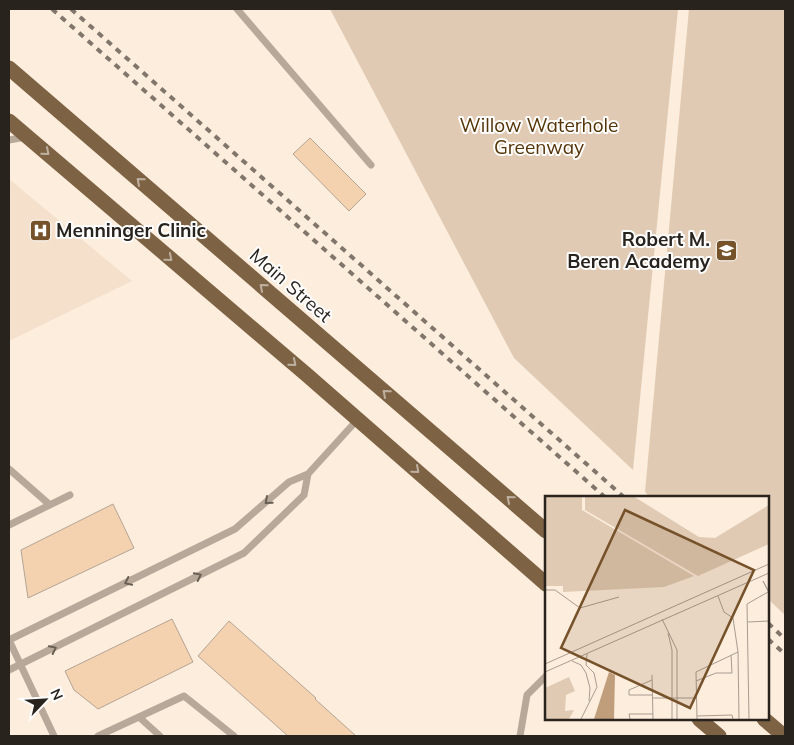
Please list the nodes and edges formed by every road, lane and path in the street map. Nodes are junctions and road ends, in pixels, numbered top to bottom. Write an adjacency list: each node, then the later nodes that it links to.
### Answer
1 (237, 9): 6 (lane)
2 (9, 68): 13 (highway, Main Street, one-way to 2)
3 (9, 121): 4 (highway)
4 (29, 137): 5 (lane); 7 (highway, one-way to 7)
5 (9, 140)
6 (371, 165)
7 (358, 419): 9 (lane); 14 (highway, one-way to 14)
8 (9, 469): 11 (lane)
9 (308, 474): 15 (lane, one-way to 15); 16 (lane, one-way to 9)
10 (70, 495): 11 (lane)
11 (50, 505): 12 (lane)
12 (9, 524)
13 (545, 530)
14 (545, 583)
15 (9, 640): 16 (lane)
16 (20, 665): 17 (lane); 22 (lane)
17 (9, 670)
18 (545, 677): 26 (lane)
19 (139, 717): 23 (lane); 24 (lane); 25 (lane)
20 (700, 720): 27 (highway)
21 (765, 720): 28 (highway)
22 (54, 736)
23 (98, 736)
24 (160, 736)
25 (234, 736)
26 (520, 736)
27 (719, 736)
28 (784, 736)

